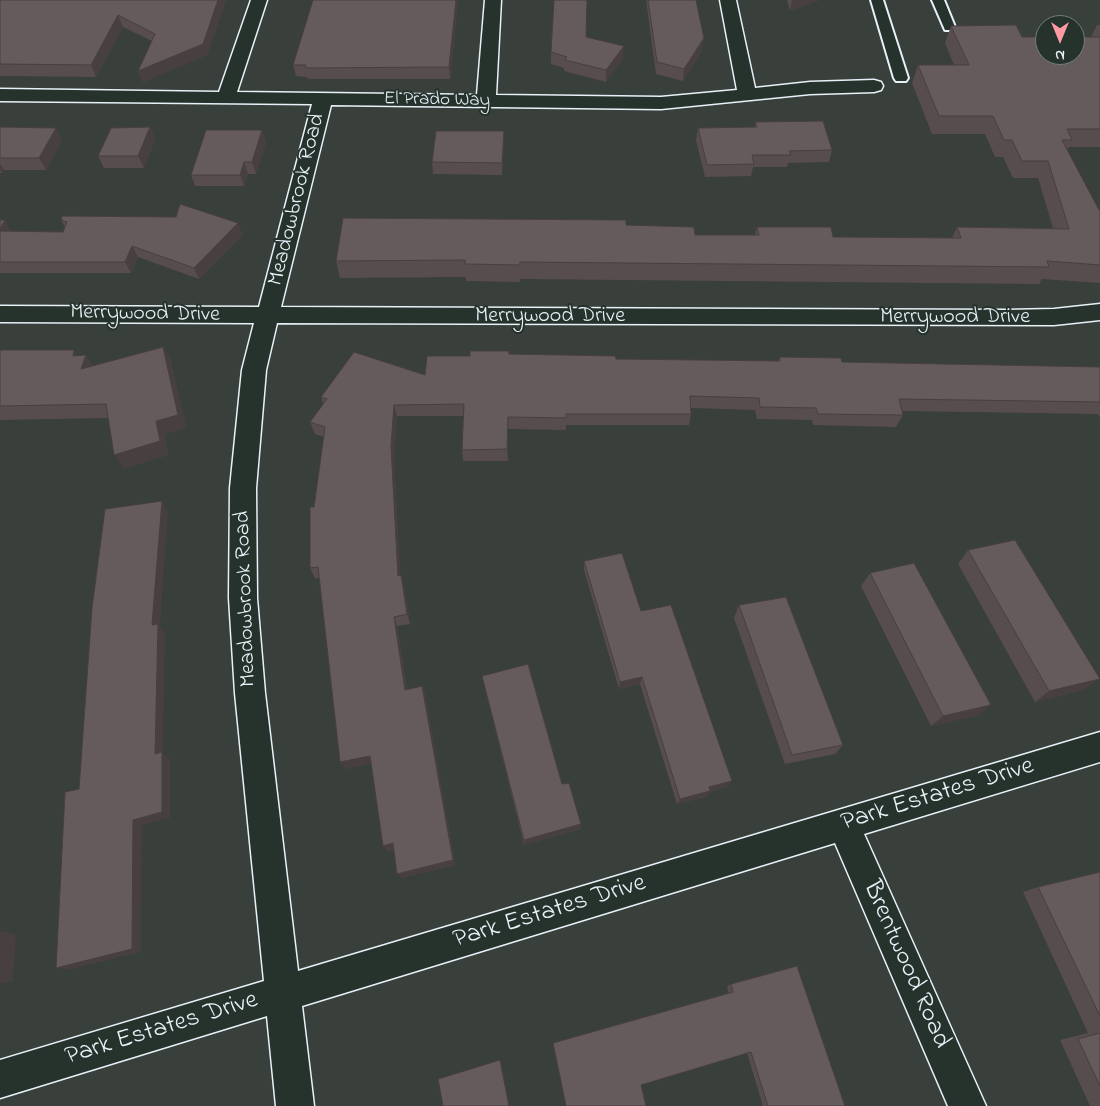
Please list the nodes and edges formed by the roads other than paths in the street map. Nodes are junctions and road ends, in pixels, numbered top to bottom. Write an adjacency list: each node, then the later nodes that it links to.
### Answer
1 (259, 0): 11 (street)
2 (493, 0): 13 (street)
3 (728, 0): 9 (street)
4 (877, 0): 7 (lane)
5 (938, 0): 6 (lane)
6 (949, 27)
7 (901, 78)
8 (874, 86): 9 (street, El Prado Way)
9 (747, 94): 13 (street, El Prado Way)
10 (0, 95): 11 (street, El Prado Way)
11 (226, 98): 12 (street, El Prado Way)
12 (323, 99): 13 (street, El Prado Way); 16 (street, Meadowbrook Road)
13 (486, 101)
14 (1100, 312): 16 (street, Merrywood Drive)
15 (0, 314): 16 (street, Merrywood Drive)
16 (268, 317): 19 (street, Meadowbrook Road)
17 (1100, 747): 18 (street, Park Estates Drive)
18 (843, 824): 19 (street, Park Estates Drive); 22 (street, Brentwood Road)
19 (283, 993): 20 (street, Park Estates Drive); 21 (street, Meadowbrook Road)
20 (0, 1079)
21 (295, 1106)
22 (967, 1106)

